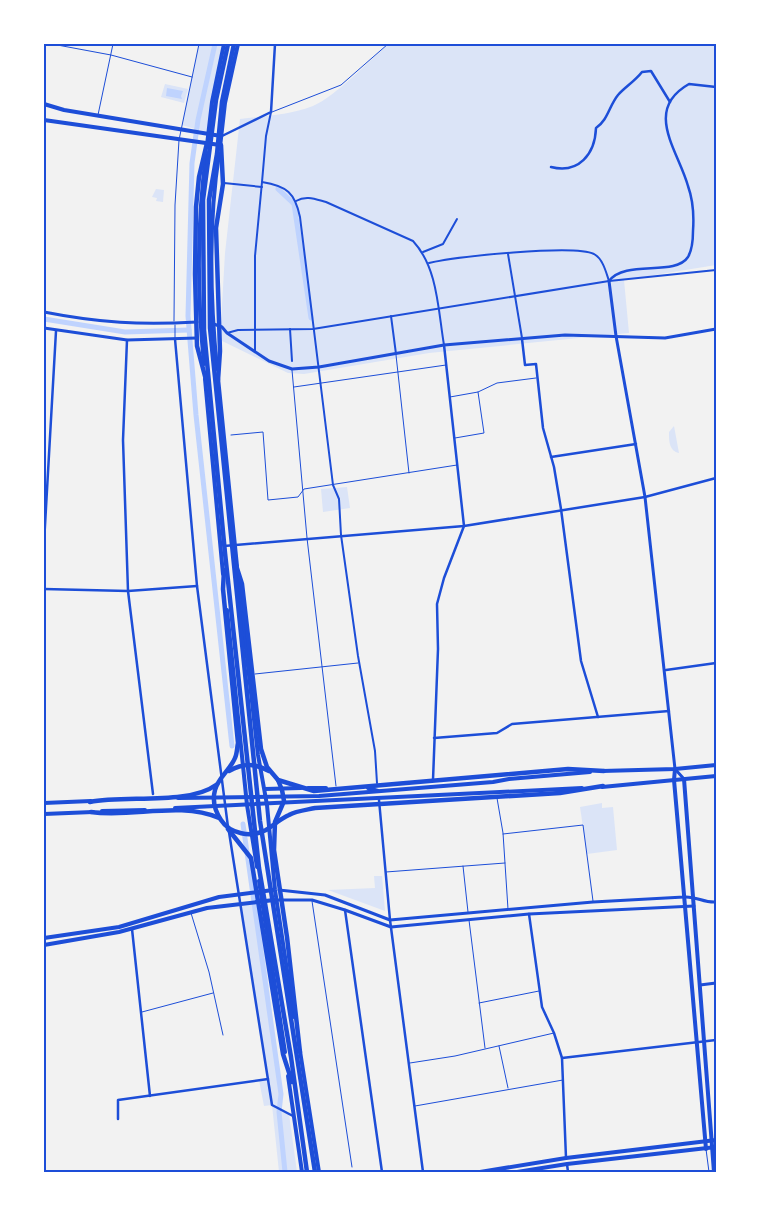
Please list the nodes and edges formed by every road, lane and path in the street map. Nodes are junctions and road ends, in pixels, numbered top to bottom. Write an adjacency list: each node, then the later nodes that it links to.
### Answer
1 (52, 44): 10 (lane)
2 (113, 44): 10 (lane)
3 (199, 44): 11 (lane)
4 (224, 44): 19 (main road)
5 (228, 44): 67 (highway)
6 (234, 44): 68 (highway)
7 (238, 44): 20 (main road)
8 (275, 44): 15 (street)
9 (388, 44): 15 (lane)
10 (111, 55): 11 (lane); 16 (lane)
11 (193, 77): 18 (lane)
12 (716, 86): 13 (street)
13 (670, 102): 24 (street); 34 (street)
14 (44, 104): 16 (main road)
15 (271, 112): 20 (street); 25 (street)
16 (98, 116): 18 (main road)
17 (44, 122): 21 (main road)
18 (181, 130): 19 (main road); 21 (lane)
19 (208, 134): 20 (main road); 22 (main road)
20 (222, 136): 23 (main road)
21 (179, 140): 22 (main road); 40 (lane)
22 (207, 143): 23 (main road); 39 (main road); 67 (highway)
23 (221, 145): 26 (highway); 41 (main road)
24 (551, 167)
25 (262, 182): 27 (street); 28 (street)
26 (223, 184): 27 (street); 68 (highway)
27 (262, 187): 43 (street)
28 (296, 201): 30 (street); 45 (street)
29 (457, 219): 30 (street)
30 (423, 252): 32 (street)
31 (508, 253): 32 (street); 34 (street); 35 (street)
32 (428, 264): 36 (street)
33 (716, 270): 34 (street)
34 (609, 280): 35 (street); 50 (street)
35 (514, 296): 36 (street); 52 (street)
36 (438, 308): 38 (street); 56 (street)
37 (44, 312): 40 (street)
38 (391, 316): 45 (street); 58 (street)
39 (200, 322): 40 (street); 41 (street); 51 (main road)
40 (176, 323): 53 (lane)
41 (214, 323): 48 (street); 49 (main road)
42 (44, 328): 47 (street)
43 (255, 329): 44 (street); 48 (street); 57 (street)
44 (290, 329): 45 (street); 59 (street)
45 (313, 329): 61 (street)
46 (716, 329): 50 (street); 54 (street)
47 (56, 331): 55 (street); 76 (street)
48 (227, 333): 49 (street); 57 (street)
49 (214, 336): 51 (street); 87 (main road)
50 (616, 336): 52 (street); 73 (street)
51 (201, 338): 53 (street); 88 (main road)
52 (522, 338): 56 (street); 64 (street)
53 (177, 339): 55 (street); 91 (street)
54 (716, 339)
55 (127, 340): 93 (street)
56 (444, 345): 58 (street); 60 (street)
57 (255, 352): 62 (street)
58 (396, 354): 61 (street); 63 (lane)
59 (292, 361)
60 (446, 365): 63 (lane); 70 (street)
61 (319, 367): 62 (street); 65 (street)
62 (292, 369): 66 (lane)
63 (398, 372): 65 (lane); 77 (lane)
64 (537, 378): 69 (lane); 74 (street)
65 (322, 384): 66 (lane); 79 (street)
66 (294, 387): 80 (lane)
67 (210, 392): 90 (highway)
68 (217, 392): 89 (highway)
69 (478, 392): 70 (lane); 72 (lane)
70 (450, 398): 72 (street)
71 (231, 434): 80 (lane)
72 (454, 438): 75 (street)
73 (636, 444): 74 (street); 81 (street)
74 (551, 457): 82 (street)
75 (457, 465): 77 (lane); 83 (street)
76 (46, 467): 86 (street)
77 (409, 473): 79 (lane)
78 (716, 478): 81 (street)
79 (333, 485): 80 (lane); 84 (street)
80 (304, 489): 85 (lane)
81 (645, 497): 82 (street); 97 (street)
82 (561, 508): 83 (street); 100 (street)
83 (464, 526): 84 (street); 101 (street)
84 (341, 535): 85 (street); 94 (street)
85 (307, 538): 87 (street); 96 (lane)
86 (44, 543)
87 (235, 545): 88 (street); 98 (main road)
88 (220, 546): 121 (main road)
89 (232, 551): 105 (highway); 180 (highway)
90 (224, 553): 106 (highway); 179 (highway)
91 (197, 586): 93 (street); 120 (street)
92 (44, 589): 93 (street)
93 (128, 591): 119 (street)
94 (359, 663): 96 (lane); 113 (street)
95 (716, 663): 97 (street)
96 (322, 668): 98 (lane); 114 (lane)
97 (666, 670): 99 (street)
98 (249, 675): 116 (main road)
99 (670, 711): 100 (street); 103 (street)
100 (598, 717): 101 (street)
101 (434, 738): 110 (street)
102 (716, 765): 103 (main road)
103 (675, 769): 104 (main road); 108 (street); 111 (main road)
104 (604, 770): 109 (highway); 117 (main road)
105 (270, 771): 106 (highway); 109 (highway)
106 (227, 772): 112 (highway)
107 (716, 776): 108 (main road)
108 (684, 779): 111 (main road); 140 (main road)
109 (278, 780): 132 (highway)
110 (433, 780)
111 (674, 780): 115 (main road); 141 (main road)
112 (218, 783): 124 (highway); 131 (highway)
113 (377, 783)
114 (336, 786)
115 (603, 786): 118 (main road); 132 (highway)
116 (265, 789): 117 (main road); 122 (main road)
117 (378, 791): 122 (main road)
118 (496, 793): 123 (main road); 133 (lane)
119 (153, 794)
120 (223, 797): 121 (main road); 124 (main road); 127 (street)
121 (247, 797): 122 (main road); 128 (main road)
122 (266, 797): 126 (main road)
123 (379, 800): 126 (main road); 136 (street)
124 (90, 802): 125 (main road)
125 (44, 803)
126 (267, 805): 128 (main road); 137 (main road)
127 (224, 806): 128 (main road); 129 (main road); 139 (street)
128 (248, 806): 138 (main road)
129 (91, 812): 130 (main road); 131 (highway)
130 (44, 814)
131 (221, 820): 132 (highway); 179 (highway)
132 (275, 822): 180 (highway)
133 (503, 834): 134 (lane); 146 (lane)
134 (505, 863): 135 (lane); 151 (lane)
135 (463, 866): 136 (lane); 153 (lane)
136 (386, 872): 156 (street)
137 (275, 890): 138 (main road); 142 (main road); 156 (street)
138 (258, 891): 139 (main road); 144 (main road)
139 (242, 893): 145 (street); 159 (main road)
140 (693, 896): 141 (street); 147 (street); 148 (main road)
141 (684, 897): 146 (street); 149 (main road)
142 (277, 900): 143 (street); 144 (main road); 194 (main road)
143 (312, 900): 150 (street); 191 (lane)
144 (260, 901): 145 (main road); 183 (main road)
145 (243, 902): 152 (main road); 176 (street)
146 (593, 902): 151 (street)
147 (716, 902)
148 (694, 906): 149 (street); 162 (main road)
149 (685, 907): 154 (street); 171 (main road)
150 (345, 910): 157 (street); 195 (street)
151 (508, 910): 153 (street)
152 (191, 912): 158 (main road); 164 (lane)
153 (468, 913): 156 (street)
154 (529, 914): 155 (street); 163 (street)
155 (469, 919): 157 (street); 165 (lane)
156 (390, 920): 157 (street)
157 (391, 927): 175 (street)
158 (132, 929): 160 (main road); 166 (street)
159 (44, 938)
160 (44, 945)
161 (716, 984): 162 (street)
162 (700, 985): 170 (main road)
163 (540, 991): 165 (lane); 167 (street)
164 (214, 992): 166 (lane); 168 (lane)
165 (479, 1003): 173 (lane)
166 (142, 1012): 181 (street)
167 (554, 1033): 172 (lane); 174 (street)
168 (223, 1035)
169 (716, 1040): 170 (street)
170 (703, 1041): 171 (street); 185 (main road)
171 (696, 1042): 174 (street); 186 (main road)
172 (499, 1045): 173 (lane); 178 (lane)
173 (485, 1048): 175 (lane)
174 (562, 1058): 177 (street)
175 (410, 1063): 182 (street)
176 (268, 1079): 181 (street); 183 (street)
177 (563, 1080): 178 (lane); 189 (street)
178 (508, 1089): 182 (lane)
179 (295, 1090): 193 (highway)
180 (304, 1091): 194 (highway)
181 (150, 1096): 184 (street)
182 (415, 1106): 196 (street)
183 (294, 1116): 192 (main road)
184 (118, 1119)
185 (714, 1141): 186 (main road); 187 (main road)
186 (705, 1142): 188 (main road); 189 (main road)
187 (714, 1147): 188 (main road); 201 (main road)
188 (706, 1148): 190 (main road); 200 (lane)
189 (566, 1158): 190 (street); 197 (main road)
190 (567, 1164): 198 (main road); 199 (street)
191 (352, 1167)
192 (302, 1172)
193 (307, 1172)
194 (317, 1172)
195 (382, 1172)
196 (423, 1172)
197 (480, 1172)
198 (517, 1172)
199 (568, 1172)
200 (709, 1172)
201 (714, 1172)

